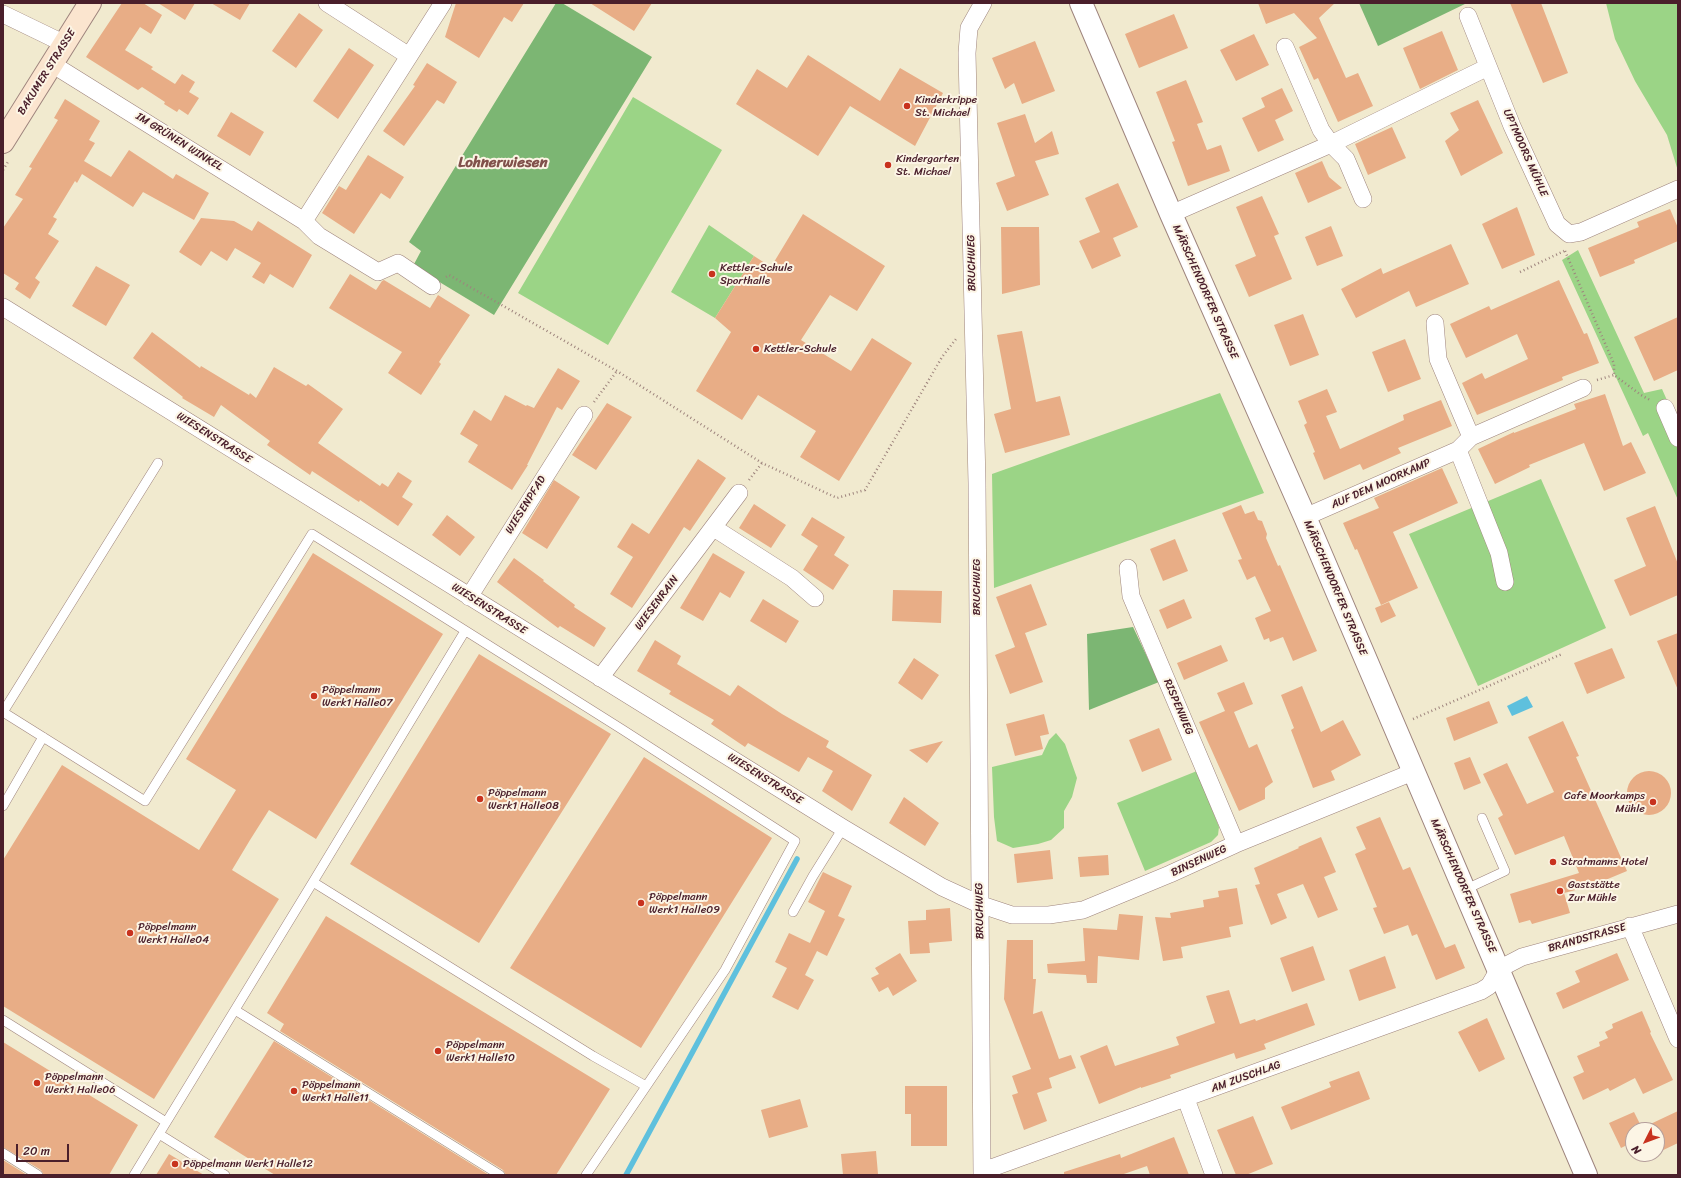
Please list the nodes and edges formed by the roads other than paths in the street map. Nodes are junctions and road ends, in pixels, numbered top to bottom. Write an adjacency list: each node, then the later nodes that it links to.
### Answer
1 (90, 3): 8 (main road, BAKUMER STRASSE)
2 (327, 3): 10 (street)
3 (443, 3): 10 (street)
4 (983, 3): 47 (street, BRUCHWEG)
5 (1081, 3): 17 (street, MÄRSCHENDORFER STRASSE)
6 (3, 14): 8 (street)
7 (1468, 16): 12 (street, UPTMOORS MÜHLE)
8 (65, 44): 11 (main road, BAKUMER STRASSE)
9 (1285, 47): 14 (street)
10 (409, 56): 18 (street)
11 (52, 64): 13 (main road, BAKUMER STRASSE); 18 (street, IM GRÜNEN WINKEL)
12 (1488, 67): 14 (street); 15 (street, UPTMOORS MÜHLE)
13 (3, 142)
14 (1331, 144): 16 (street); 17 (street)
15 (1678, 189)
16 (1363, 199)
17 (1171, 214): 30 (street, MÄRSCHENDORFER STRASSE)
18 (304, 221): 19 (street, IM GRÜNEN WINKEL)
19 (432, 286)
20 (3, 307): 34 (street, WIESENSTRASSE)
21 (1436, 323): 25 (street)
22 (1583, 388): 25 (street, AUF DEM MOORKAMP)
23 (1665, 408): 26 (street)
24 (584, 415): 34 (street, WIESENPFAD)
25 (1471, 437): 27 (street, AUF DEM MOORKAMP)
26 (1678, 438)
27 (1458, 450): 30 (street, AUF DEM MOORKAMP); 33 (street)
28 (158, 463): 38 (lane)
29 (739, 493): 31 (street, WIESENRAIN)
30 (1305, 517): 40 (street, MÄRSCHENDORFER STRASSE)
31 (714, 528): 35 (street); 37 (street, WIESENRAIN)
32 (1128, 568): 44 (street, RISPENWEG)
33 (1505, 582)
34 (469, 597): 37 (street, WIESENSTRASSE)
35 (815, 598)
36 (465, 631): 39 (lane); 45 (lane); 55 (lane)
37 (600, 678): 43 (street, WIESENSTRASSE)
38 (3, 712): 39 (lane)
39 (43, 737): 41 (lane)
40 (1413, 772): 44 (street, BINSENWEG); 46 (street, MÄRSCHENDORFER STRASSE)
41 (3, 806)
42 (1482, 818): 46 (lane)
43 (843, 828): 47 (street, WIESENSTRASSE); 48 (lane)
44 (1236, 844): 47 (street, BINSENWEG)
45 (314, 882): 52 (lane); 55 (lane)
46 (1464, 890): 51 (street, MÄRSCHENDORFER STRASSE)
47 (979, 904): 60 (street, BRUCHWEG)
48 (793, 912)
49 (1678, 914): 50 (street, BRANDSTRASSE)
50 (1630, 926): 51 (street, BRANDSTRASSE); 54 (street)
51 (1499, 969): 56 (street, AM ZUSCHLAG); 67 (street, MÄRSCHENDORFER STRASSE)
52 (235, 1010): 57 (lane); 64 (lane)
53 (3, 1020): 57 (lane)
54 (1678, 1039)
55 (646, 1086): 65 (lane)
56 (1186, 1099): 60 (street, AM ZUSCHLAG); 66 (street)
57 (166, 1122): 58 (lane)
58 (160, 1134): 62 (lane); 63 (lane)
59 (3, 1153): 61 (lane)
60 (983, 1173)
61 (38, 1175)
62 (134, 1175)
63 (225, 1175)
64 (500, 1175)
65 (586, 1175)
66 (1214, 1175)
67 (1586, 1175)

